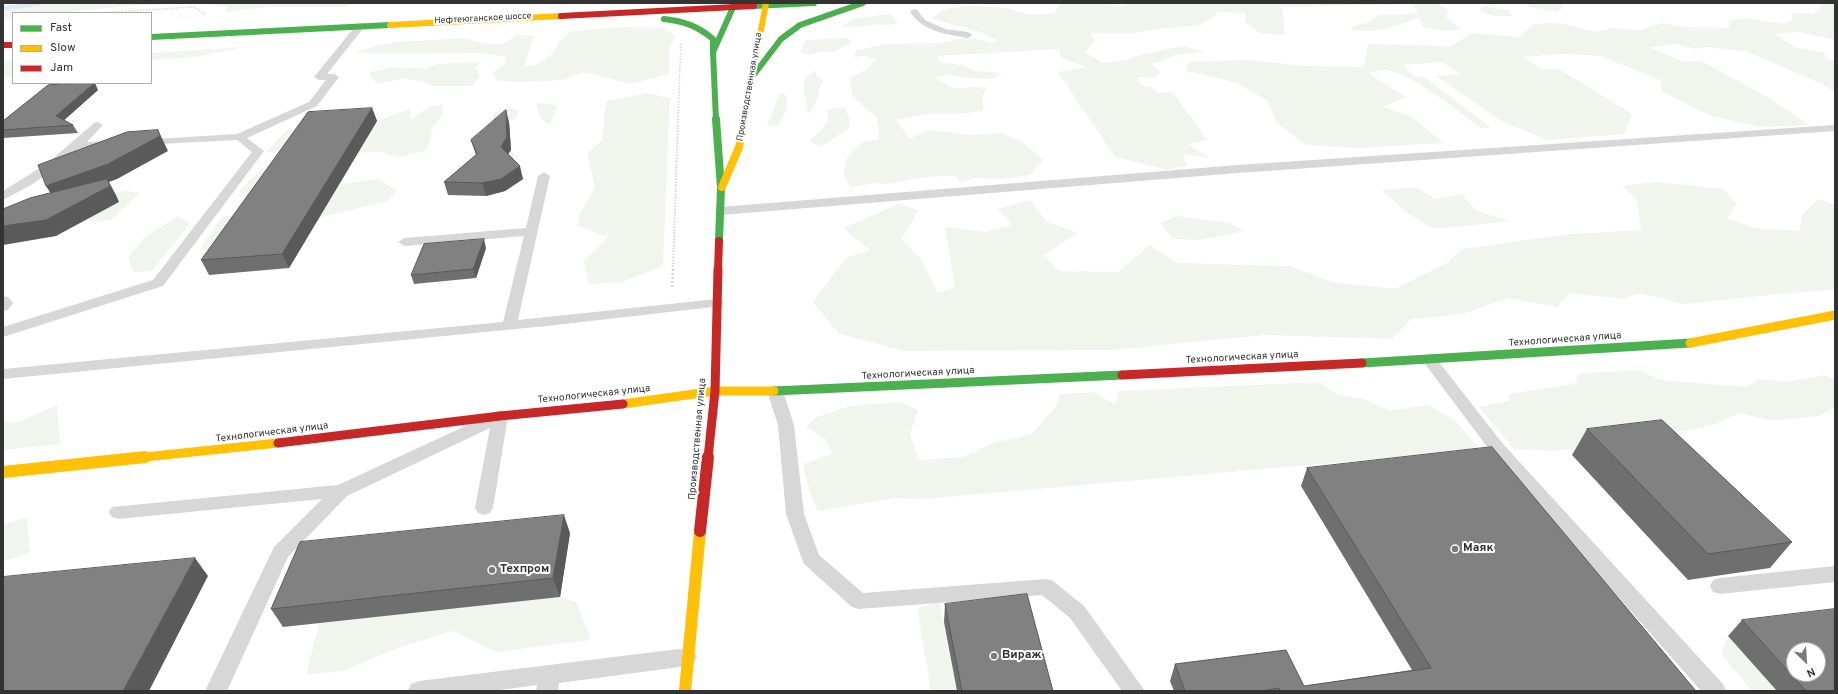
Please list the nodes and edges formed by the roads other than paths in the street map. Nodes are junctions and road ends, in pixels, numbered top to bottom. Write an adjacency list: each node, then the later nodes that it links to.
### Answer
1 (687, 3): 7 (main road)
2 (814, 3): 4 (main road, Нефтеюганское шоссе)
3 (863, 3): 12 (main road)
4 (765, 4): 5 (main road, Нефтеюганское шоссе); 12 (main road, Производственная улица)
5 (735, 5): 7 (main road, Нефтеюганское шоссе); 11 (main road, Производственная улица)
6 (914, 12): 9 (lane)
7 (579, 14): 8 (main road, Нефтеюганское шоссе); 11 (main road)
8 (360, 26): 10 (main road, Нефтеюганское шоссе); 15 (lane)
9 (968, 35)
10 (152, 37)
11 (713, 52): 18 (main road, Производственная улица)
12 (752, 77): 18 (main road, Производственная улица)
13 (98, 125): 16 (lane)
14 (1835, 128): 20 (lane)
15 (239, 137): 16 (lane); 28 (lane)
16 (78, 146): 19 (lane)
17 (544, 176): 21 (lane)
18 (721, 188): 20 (main road, Производственная улица)
19 (3, 196)
20 (721, 211): 24 (main road, Производственная улица)
21 (532, 231): 22 (lane); 27 (lane)
22 (405, 242)
23 (3, 300): 25 (lane)
24 (717, 302): 27 (lane); 31 (main road, Производственная улица)
25 (3, 307)
26 (1835, 315): 29 (main road, Технологическая улица)
27 (510, 326): 30 (lane)
28 (3, 332)
29 (1430, 360): 32 (main road, Технологическая улица); 46 (lane)
30 (3, 374)
31 (715, 391): 32 (main road, Технологическая улица); 33 (main road, Технологическая улица); 40 (main road, Производственная улица)
32 (775, 391): 45 (lane)
33 (500, 416): 34 (main road, Технологическая улица); 35 (lane); 36 (lane)
34 (3, 472)
35 (341, 491): 37 (lane); 42 (lane)
36 (484, 508)
37 (118, 512)
38 (1835, 574): 39 (lane)
39 (1720, 586)
40 (686, 657): 41 (lane); 44 (main road, Производственная улица)
41 (548, 683): 43 (lane)
42 (216, 691)
43 (419, 691)
44 (685, 691)
45 (1134, 691)
46 (1715, 691)

